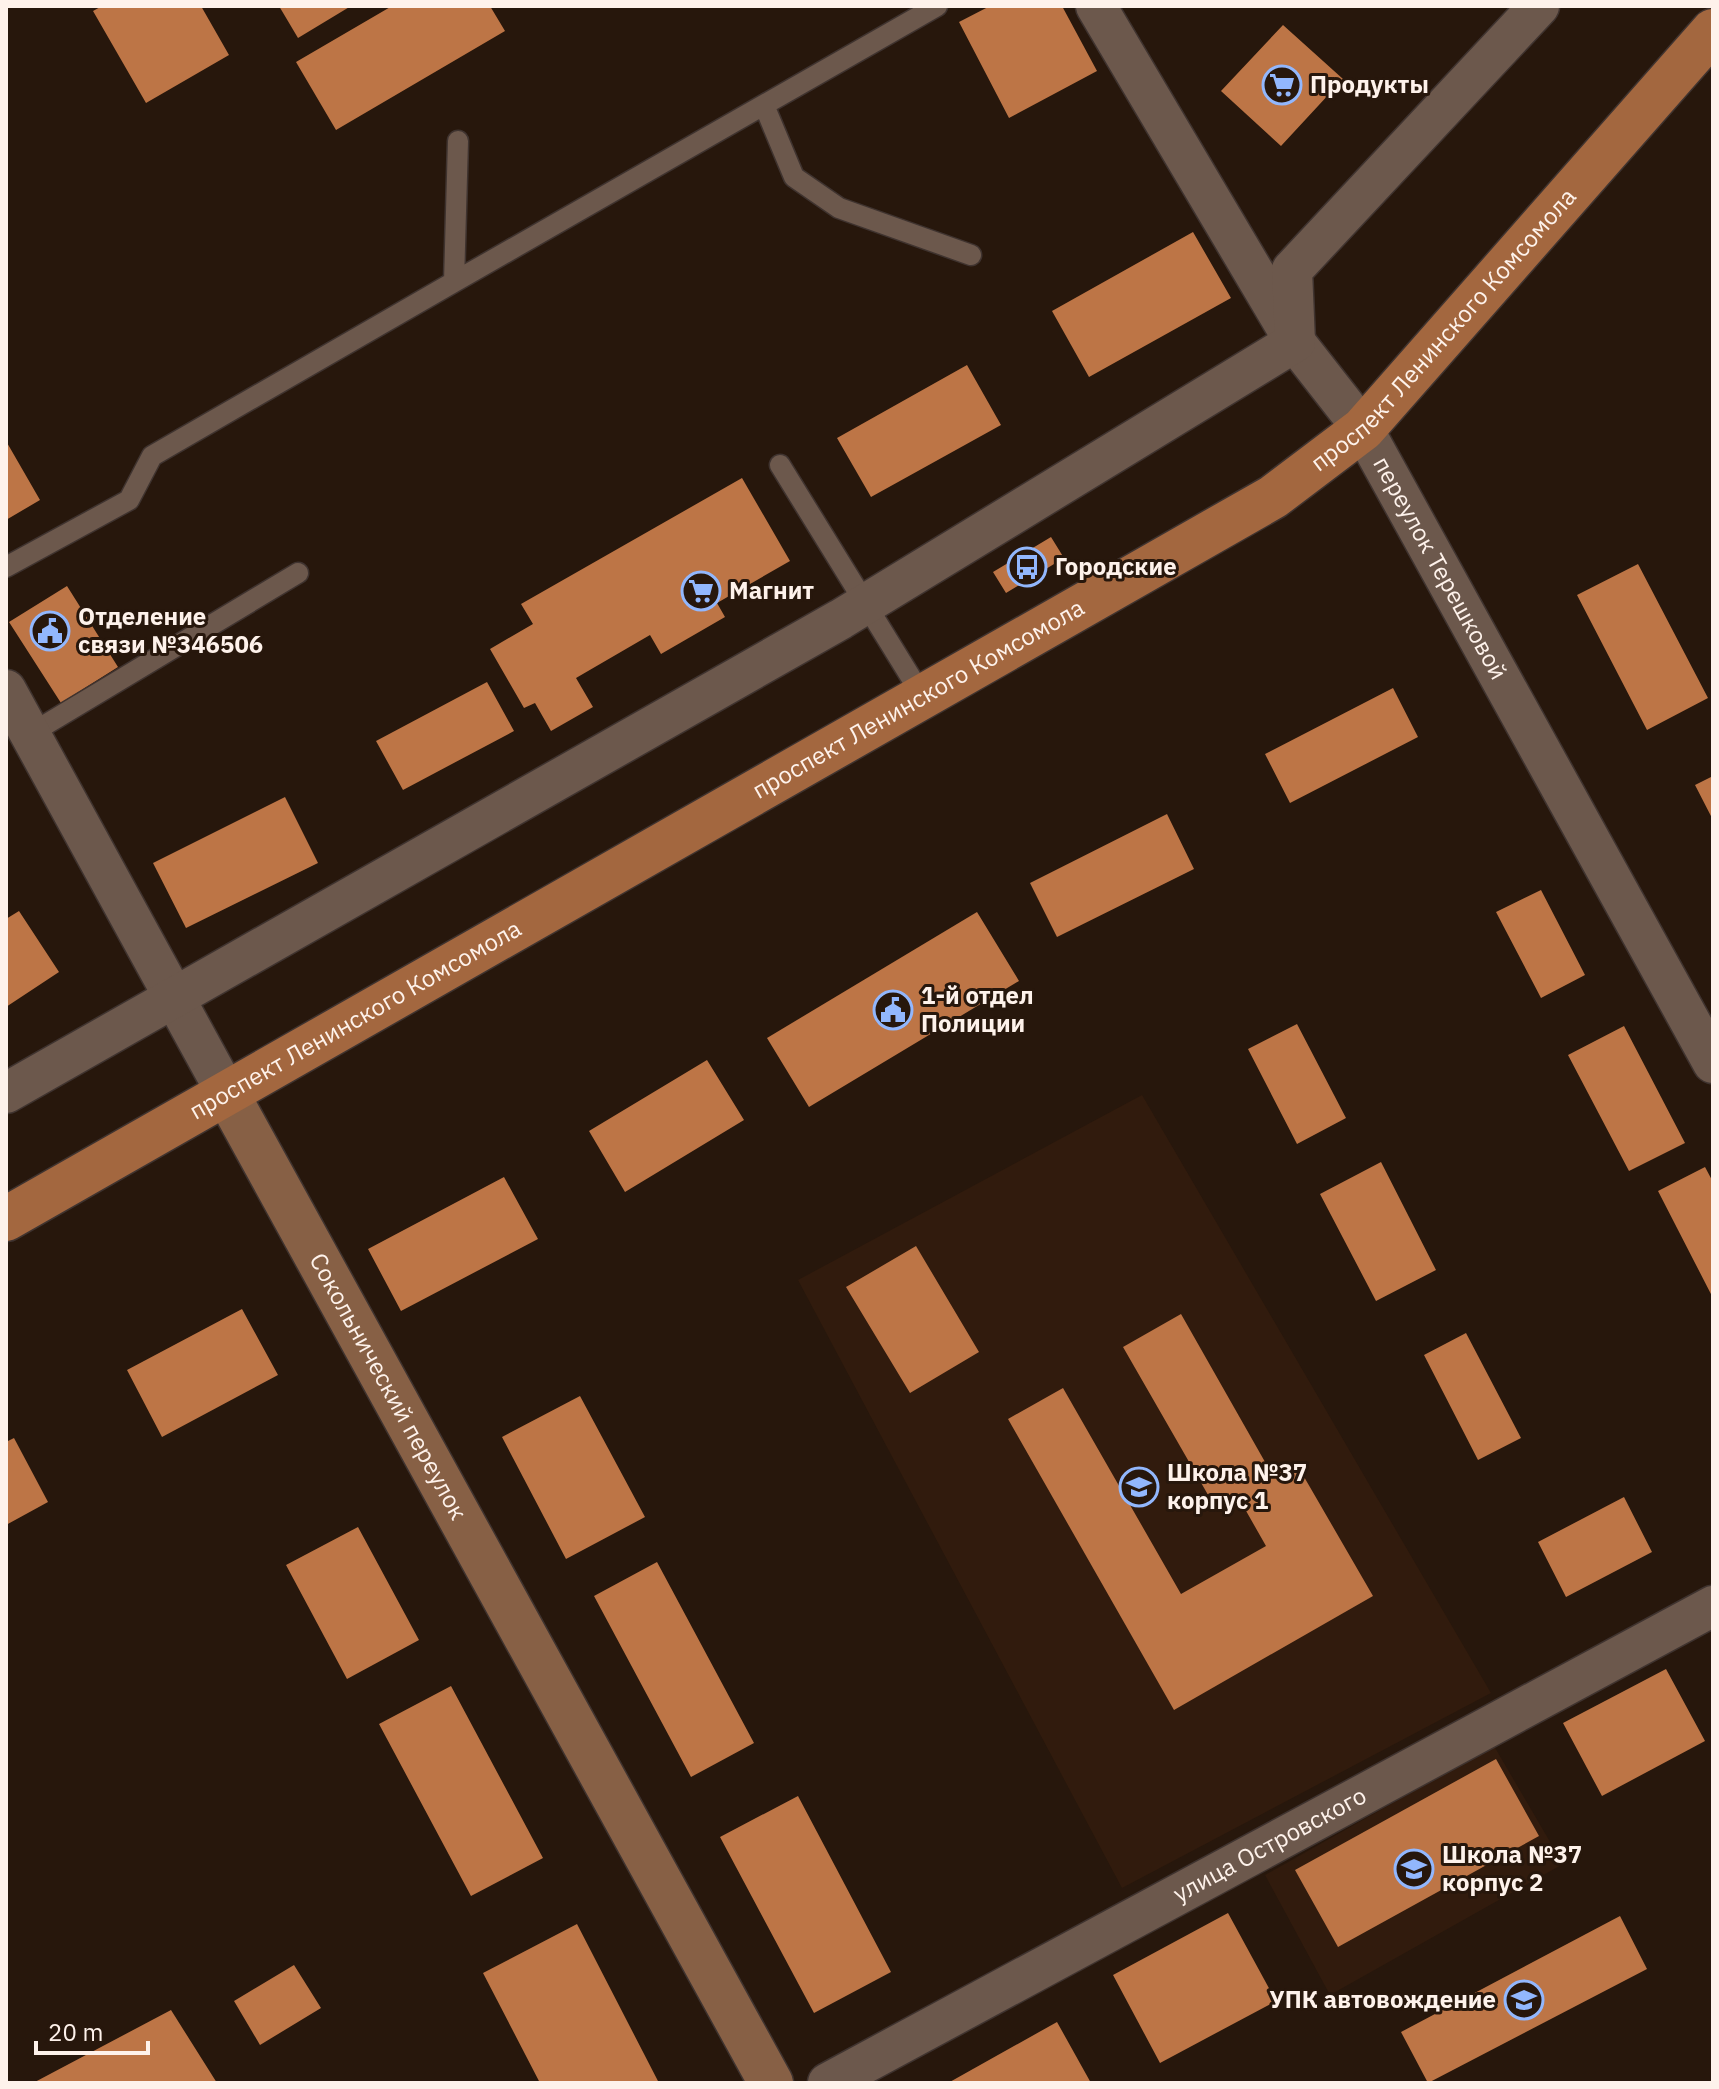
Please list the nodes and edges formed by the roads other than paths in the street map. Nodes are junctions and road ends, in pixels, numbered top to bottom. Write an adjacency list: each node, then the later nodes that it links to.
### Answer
1 (937, 6): 5 (lane)
2 (1096, 6): 9 (street, переулок Терешковой)
3 (1539, 6): 9 (street)
4 (1713, 31): 10 (main road, проспект Ленинского Комсомола)
5 (764, 105): 7 (lane); 8 (lane)
6 (458, 141): 8 (lane)
7 (971, 255)
8 (454, 282): 12 (lane)
9 (1295, 342): 10 (street, переулок Терешковой); 14 (street)
10 (1363, 429): 16 (main road, проспект Ленинского Комсомола); 19 (street, переулок Терешковой)
11 (780, 465): 14 (lane)
12 (6, 567)
13 (298, 573): 17 (lane)
14 (867, 603): 16 (lane); 18 (street)
15 (6, 690): 17 (street, Сокольнический переулок)
16 (923, 697): 21 (main road, проспект Ленинского Комсомола)
17 (30, 734): 18 (street, Сокольнический переулок)
18 (173, 999): 20 (street); 21 (street, Сокольнический переулок)
19 (1713, 1063)
20 (6, 1093)
21 (227, 1094): 22 (main road, проспект Ленинского Комсомола); 24 (street, Сокольнический переулок)
22 (6, 1219)
23 (1713, 1606): 25 (street, улица Островского)
24 (771, 2083)
25 (828, 2083)

